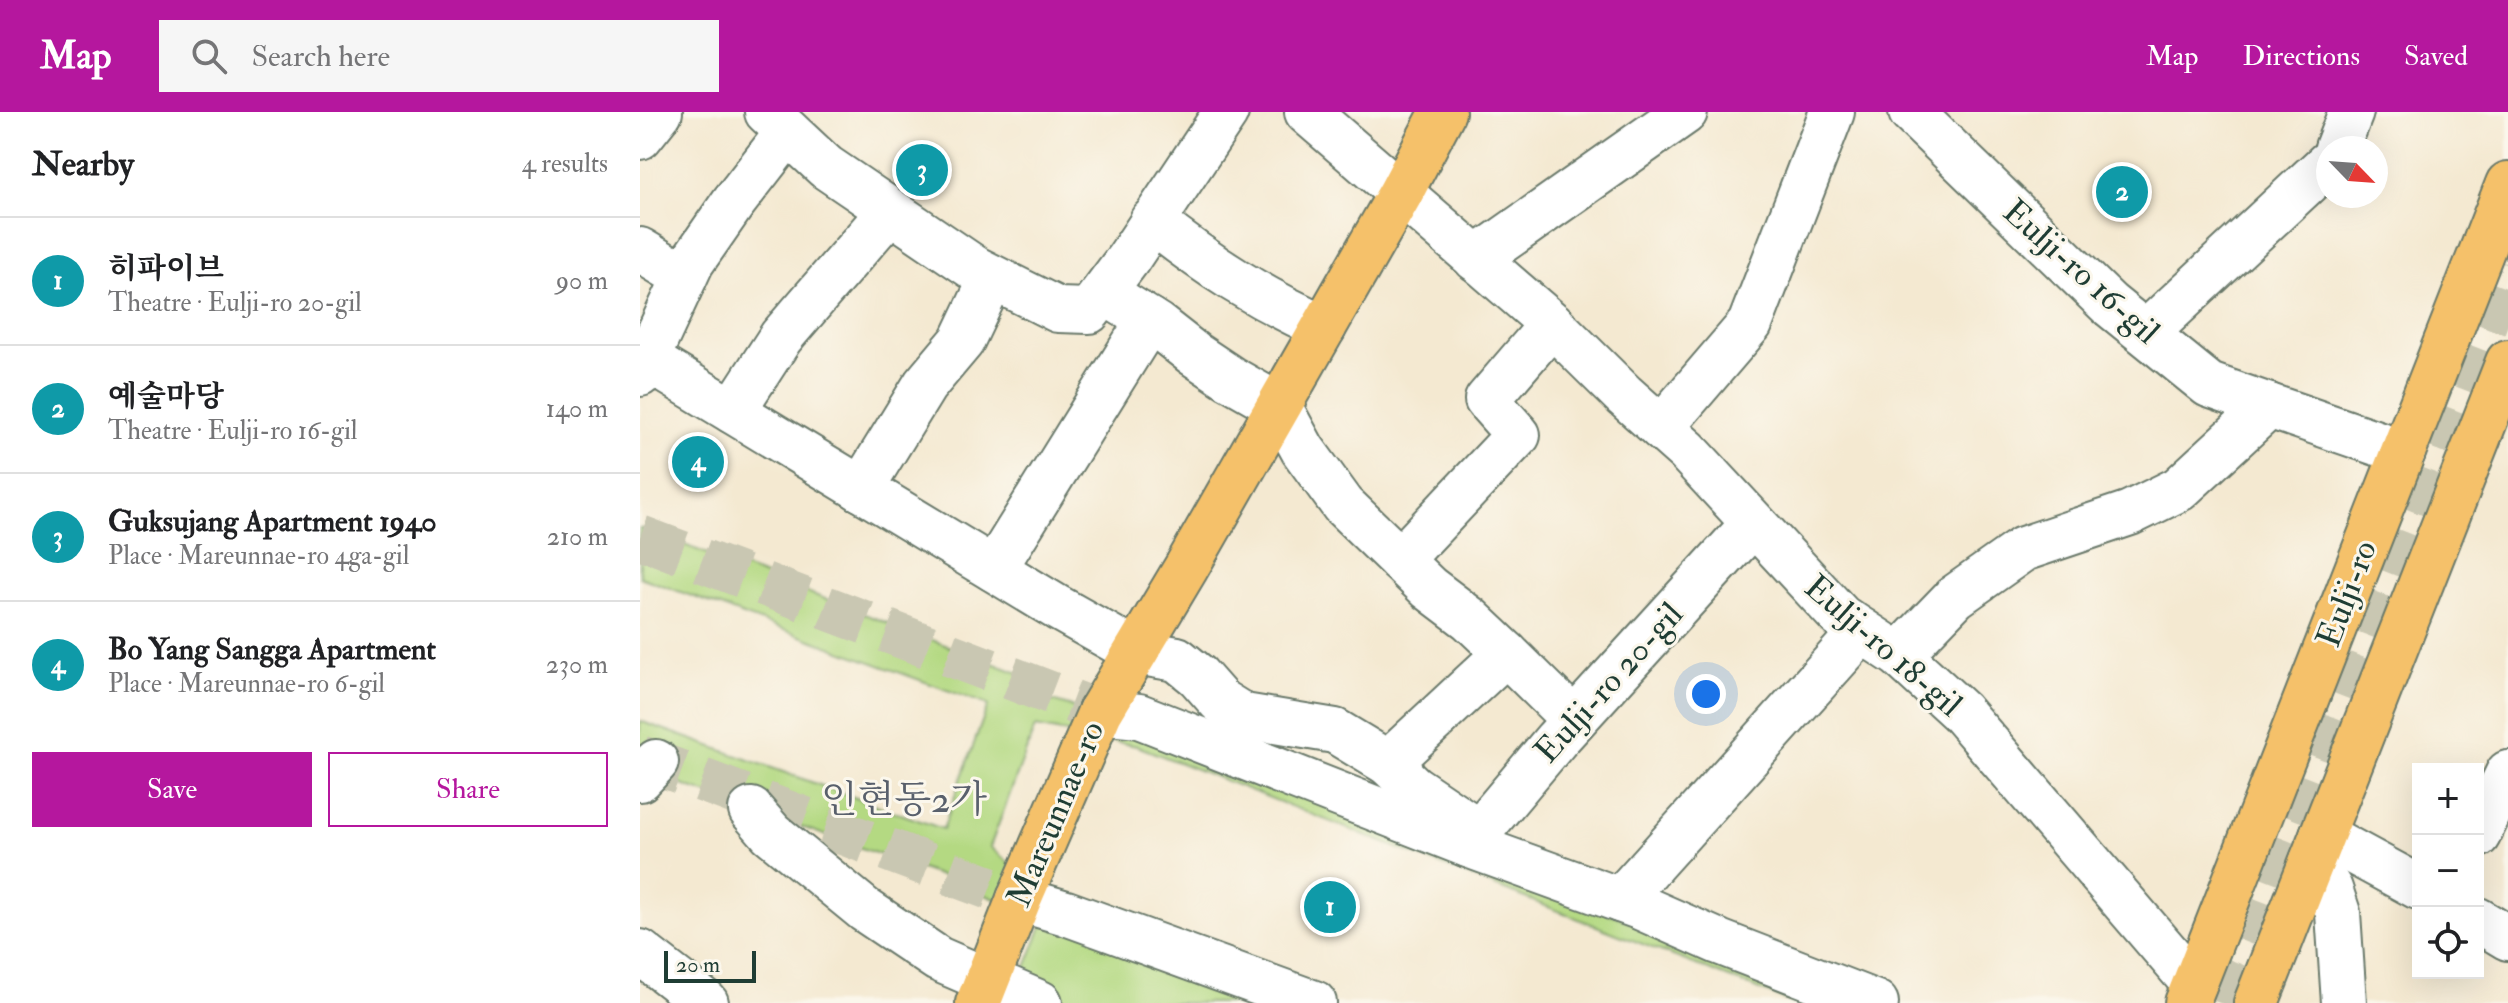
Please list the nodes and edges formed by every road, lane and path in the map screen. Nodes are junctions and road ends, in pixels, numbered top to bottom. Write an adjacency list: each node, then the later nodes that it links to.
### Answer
1 (660, 112): 11 (street)
2 (1226, 112): 16 (street)
3 (1307, 112): 14 (street, Eulji-ro 18-gil)
4 (1443, 112): 14 (main road, Mareunnae-ro)
5 (1685, 112): 18 (street)
6 (1832, 112): 32 (street)
7 (1911, 112): 25 (street, Eulji-ro 16-gil)
8 (2351, 112): 10 (street)
9 (778, 122): 15 (street); 19 (street)
10 (2342, 136)
11 (640, 137)
12 (2316, 174): 25 (street)
13 (2508, 184): 33 (main road, Eulji-ro)
14 (1400, 194): 18 (street, Eulji-ro 18-gil); 24 (main road, Mareunnae-ro)
15 (889, 212): 20 (street); 30 (street)
16 (1152, 221): 21 (street); 24 (street)
17 (640, 250): 19 (street)
18 (1476, 259): 23 (street, Eulji-ro 18-gil)
19 (685, 277): 27 (street)
20 (992, 278): 21 (street); 34 (street)
21 (1104, 292): 22 (street)
22 (1149, 320): 28 (street); 37 (street)
23 (1552, 324): 32 (street, Eulji-ro 18-gil); 36 (street)
24 (1324, 327): 28 (main road, Mareunnae-ro)
25 (2146, 333): 29 (street, Eulji-ro 16-gil)
26 (2508, 362): 31 (main road, Eulji-ro)
27 (642, 363): 30 (street)
28 (1279, 406): 36 (street); 39 (main road, Mareunnae-ro)
29 (2269, 406): 33 (street, Eulji-ro 16-gil); 41 (street)
30 (733, 411): 34 (street)
31 (2496, 424): 49 (main road, Eulji-ro)
32 (1661, 428): 35 (street, Eulji-ro 18-gil)
33 (2403, 452): 57 (main road, Eulji-ro)
34 (861, 489): 37 (street)
35 (1753, 524): 38 (street, Eulji-ro 18-gil); 43 (street, Eulji-ro 20-gil)
36 (1400, 560): 40 (street)
37 (994, 569): 39 (street)
38 (1862, 631): 41 (street, Eulji-ro 18-gil); 52 (street)
39 (1136, 652): 42 (main road, Mareunnae-ro); 44 (street)
40 (1506, 653): 43 (street); 44 (street)
41 (1899, 655): 57 (street, Eulji-ro 18-gil)
42 (1100, 712): 48 (street); 51 (main road, Mareunnae-ro)
43 (1574, 720): 48 (street, Eulji-ro 20-gil)
44 (1388, 763): 48 (street)
45 (2508, 773): 47 (street)
46 (751, 810): 56 (street)
47 (2484, 823)
48 (1473, 838): 52 (street)
49 (2317, 848): 50 (street); 62 (main road, Eulji-ro); 63 (street)
50 (2412, 885)
51 (1019, 899): 56 (main road, Mareunnae-ro); 60 (street)
52 (1620, 900): 61 (street)
53 (2484, 924): 54 (street)
54 (2508, 938)
55 (640, 952): 58 (street)
56 (982, 992): 59 (street)
57 (2190, 994)
58 (706, 1003)
59 (1040, 1003)
60 (1314, 1003)
61 (1876, 1003)
62 (2256, 1003)
63 (2344, 1003)

